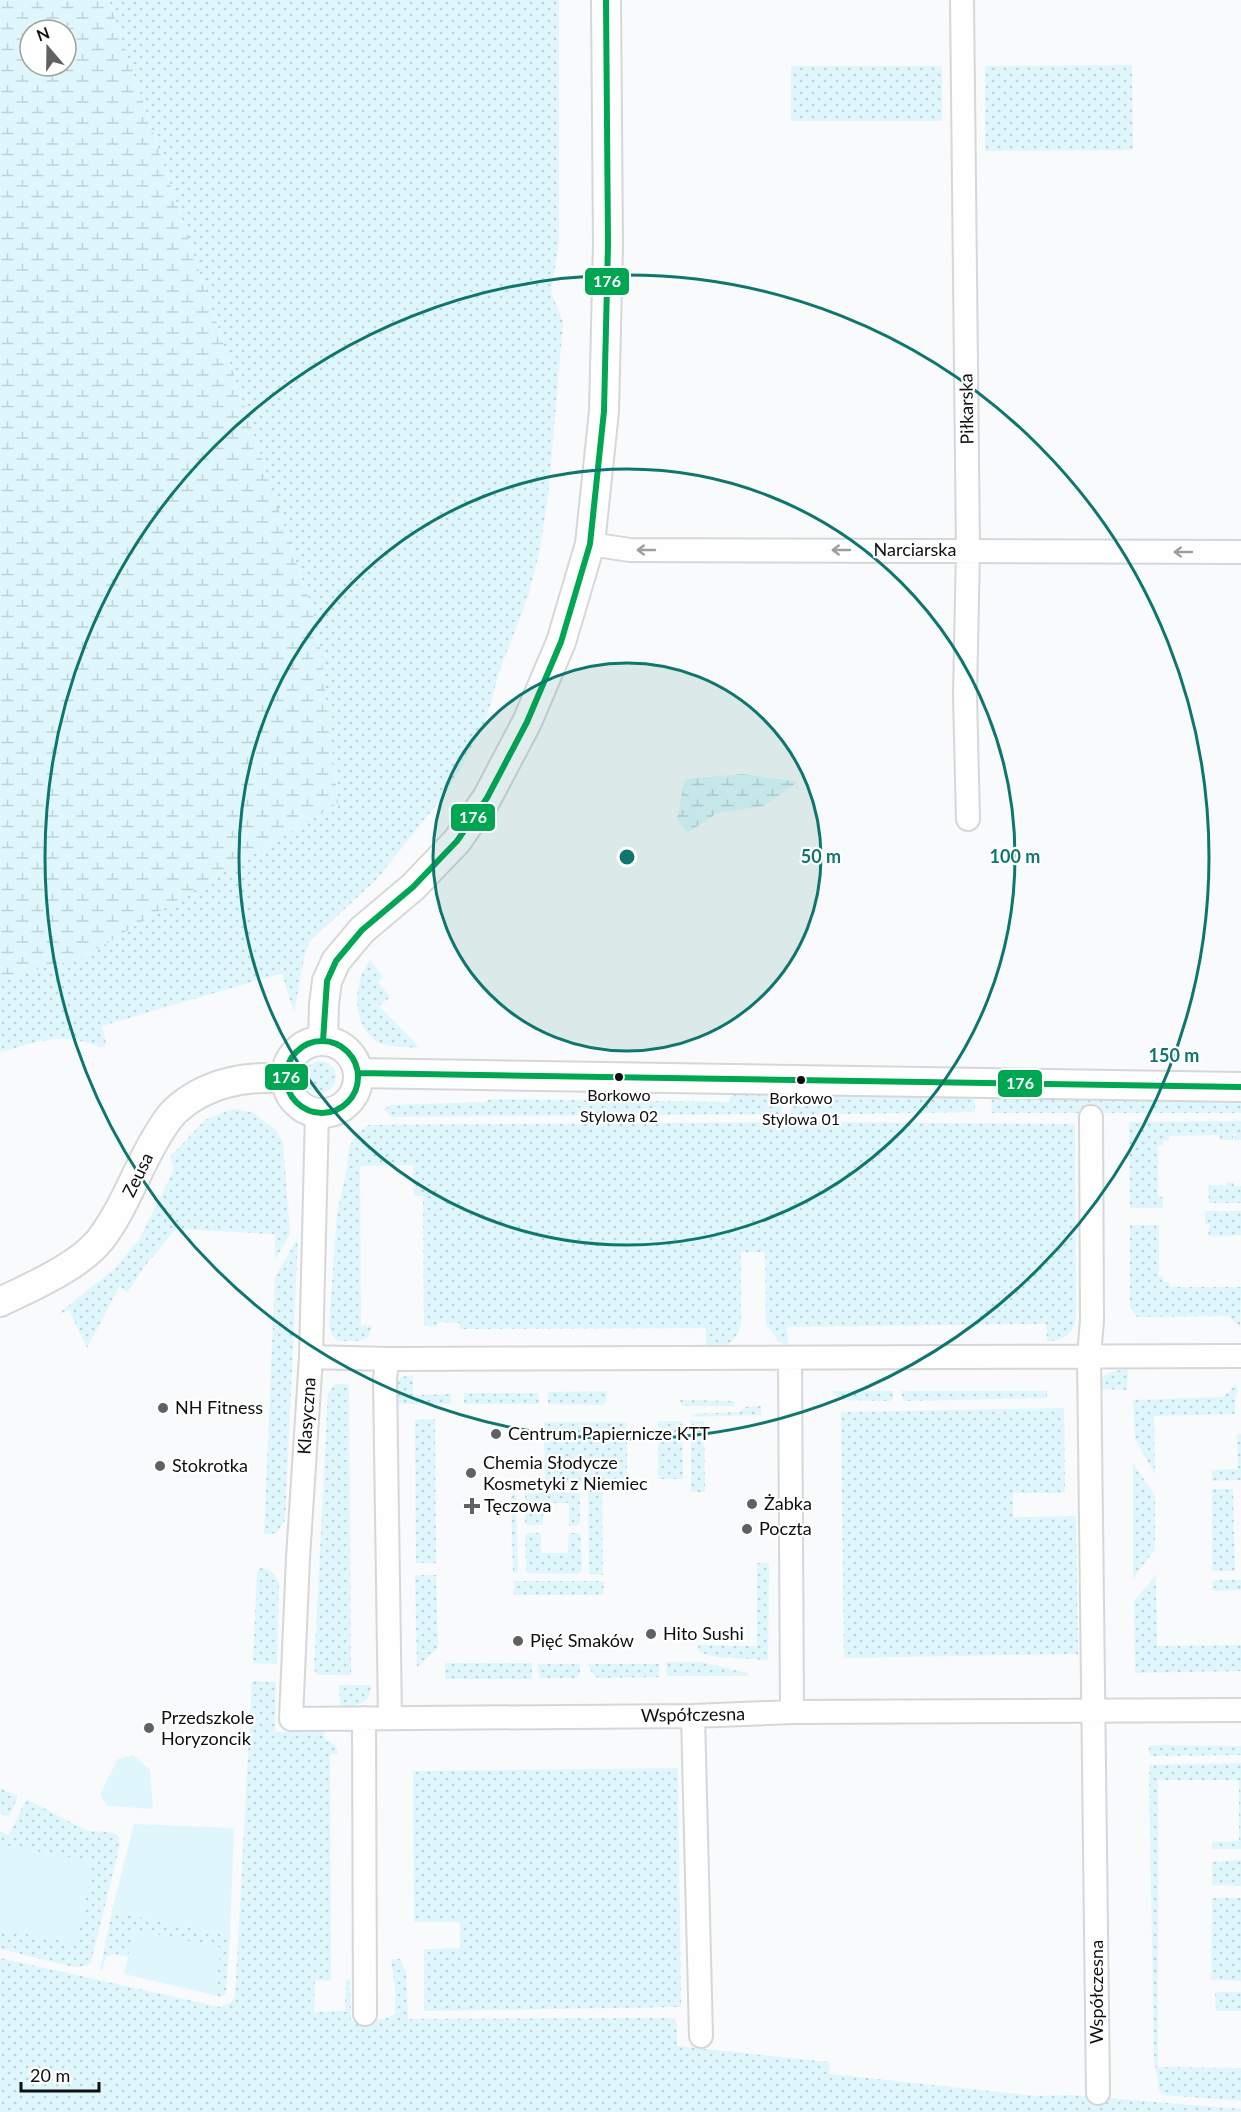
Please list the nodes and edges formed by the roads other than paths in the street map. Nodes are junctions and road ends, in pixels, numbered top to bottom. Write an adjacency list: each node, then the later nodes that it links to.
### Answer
1 (606, 0): 3 (street)
2 (962, 0): 4 (street, Piłkarska)
3 (590, 544): 4 (street, Narciarska, one-way to 3); 7 (street)
4 (968, 550): 5 (street, Narciarska, one-way to 4); 6 (street, Piłkarska)
5 (1241, 552)
6 (968, 819)
7 (323, 1041): 8 (street); 9 (street)
8 (358, 1073): 10 (street); 11 (street)
9 (286, 1078): 11 (street); 13 (street, Zeusa)
10 (1241, 1087)
11 (317, 1113): 15 (street, Klasyczna)
12 (1091, 1117): 16 (street)
13 (0, 1302)
14 (1241, 1356): 16 (street)
15 (311, 1357): 18 (street); 25 (street, Klasyczna)
16 (1089, 1357): 17 (street); 21 (street)
17 (790, 1358): 18 (street); 20 (street)
18 (388, 1359): 24 (street)
19 (1241, 1710): 21 (street, Współczesna)
20 (792, 1712): 21 (street, Współczesna); 22 (street, Współczesna)
21 (1094, 1712): 28 (street, Współczesna)
22 (693, 1716): 24 (street, Współczesna); 27 (street)
23 (364, 1718): 24 (street, Współczesna); 25 (street, Współczesna); 26 (street)
24 (390, 1718)
25 (291, 1719)
26 (365, 2014)
27 (701, 2036)
28 (1098, 2093)

